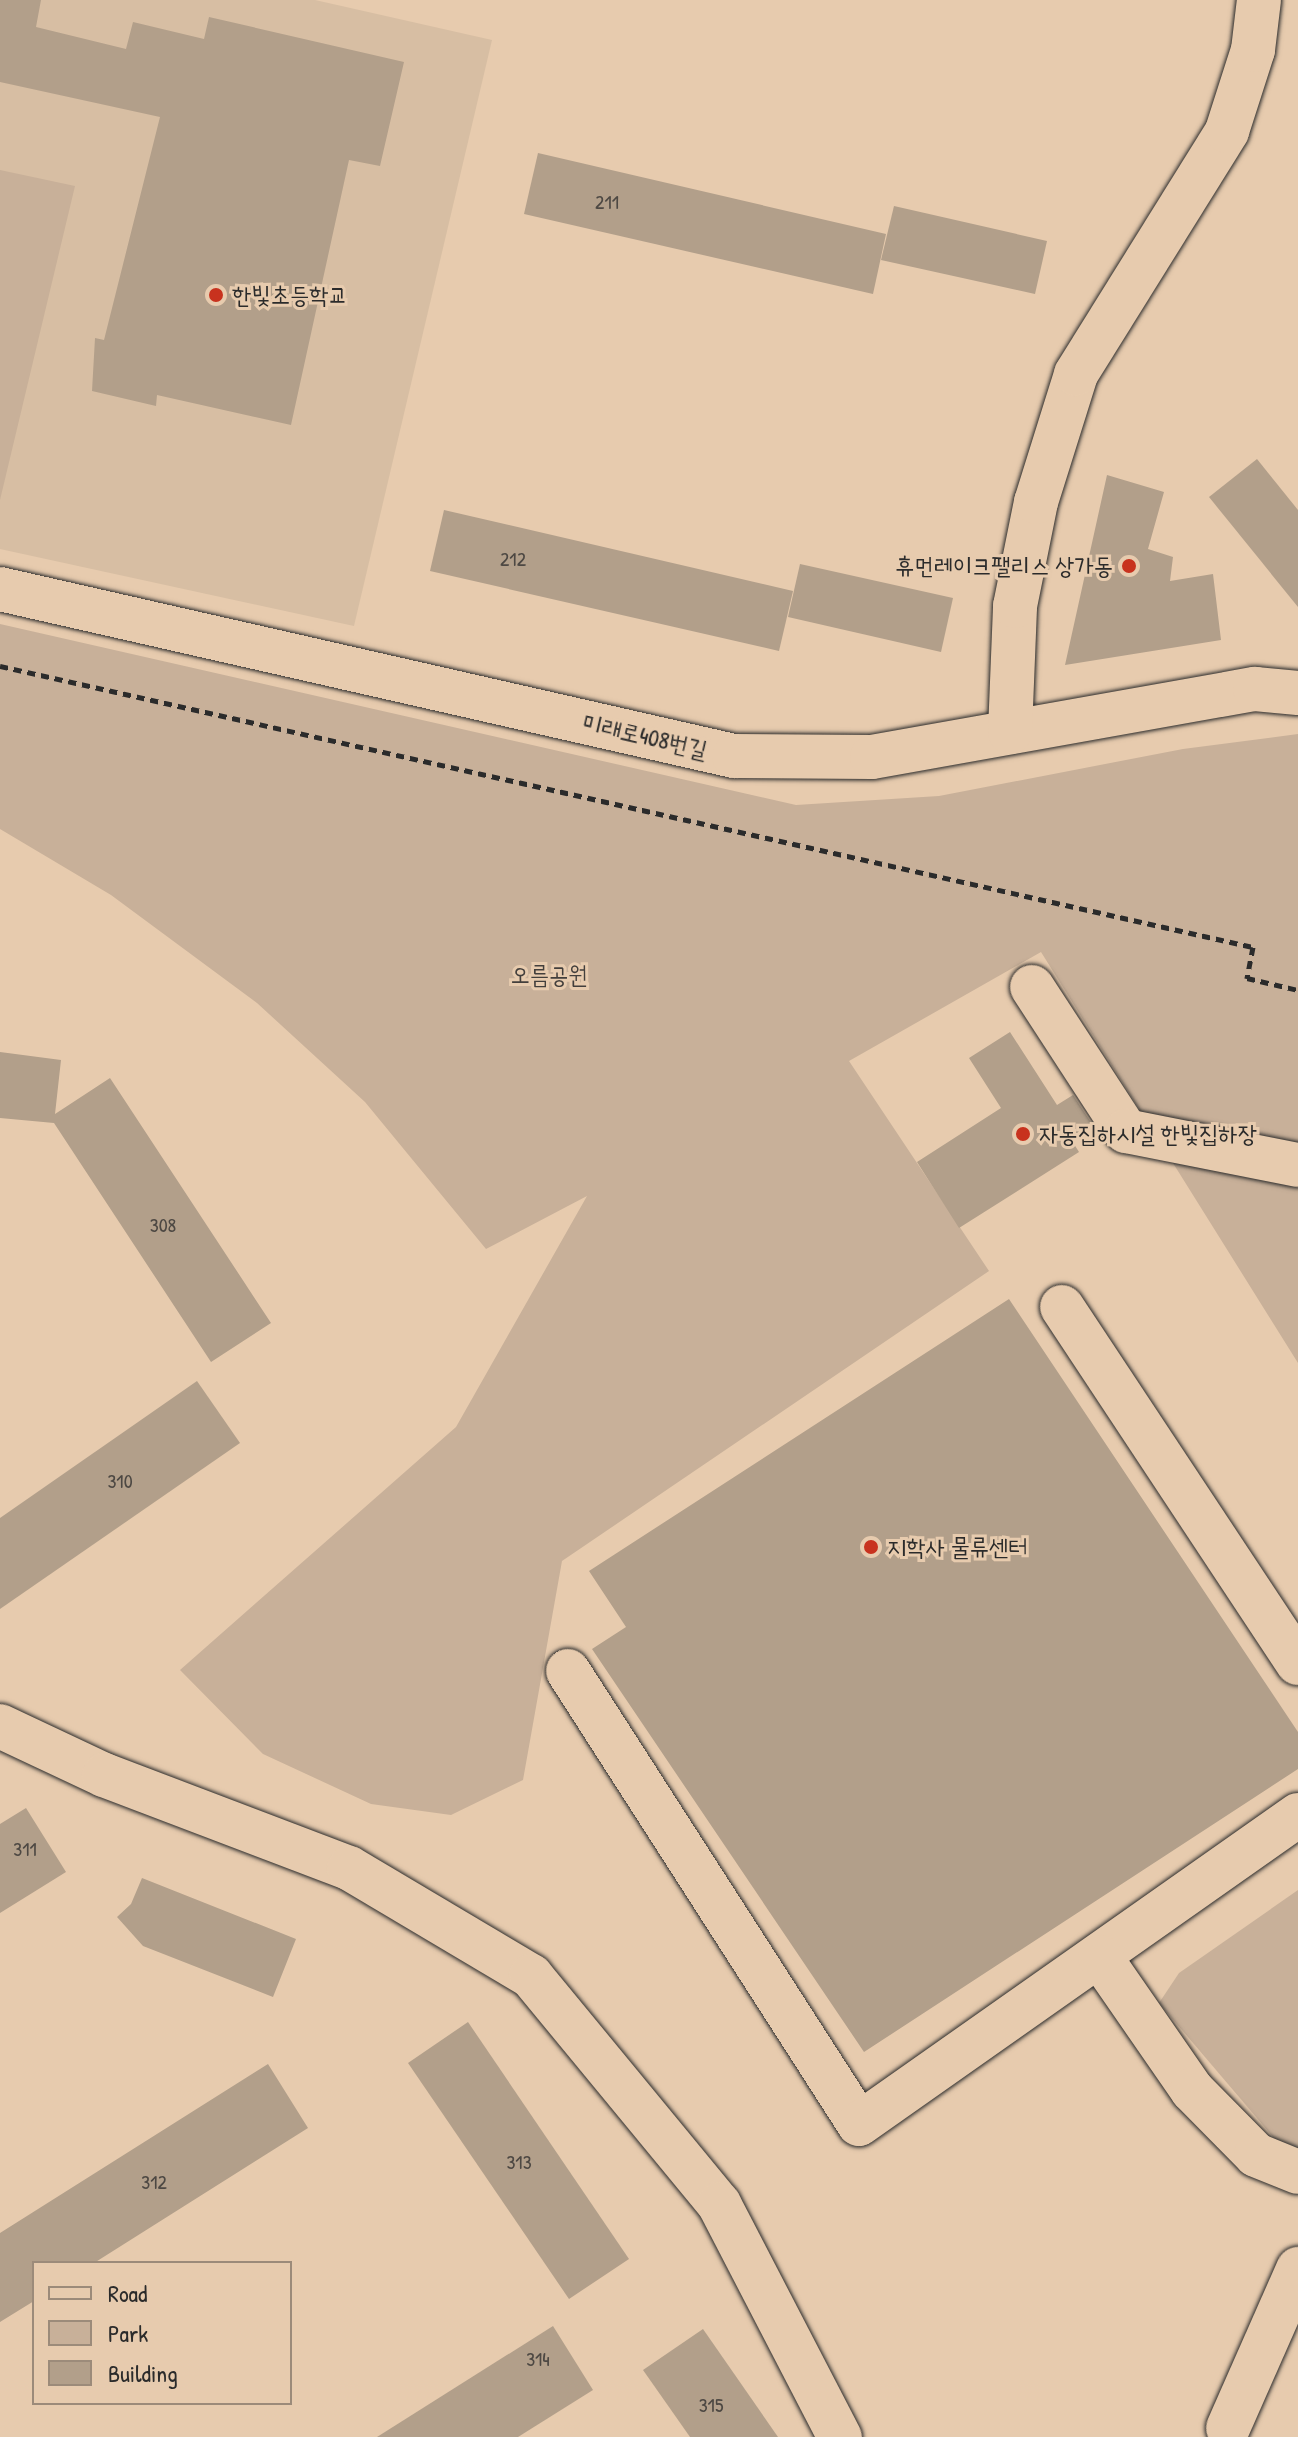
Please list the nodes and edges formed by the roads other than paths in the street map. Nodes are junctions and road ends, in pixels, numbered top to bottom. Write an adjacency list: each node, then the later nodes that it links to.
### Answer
1 (1259, 0): 4 (street)
2 (0, 589): 4 (street, 미래로408번길)
3 (1298, 693): 4 (street, 미래로408번길)
4 (1010, 732)
5 (1032, 987): 6 (street)
6 (1298, 1165)
7 (1062, 1307): 8 (street)
8 (1298, 1663)
9 (568, 1671): 12 (street)
10 (0, 1726): 16 (street)
11 (1298, 1815): 12 (street)
12 (1100, 1957): 13 (street)
13 (1298, 2172)
14 (1298, 2269): 15 (street)
15 (1228, 2428)
16 (840, 2437)

